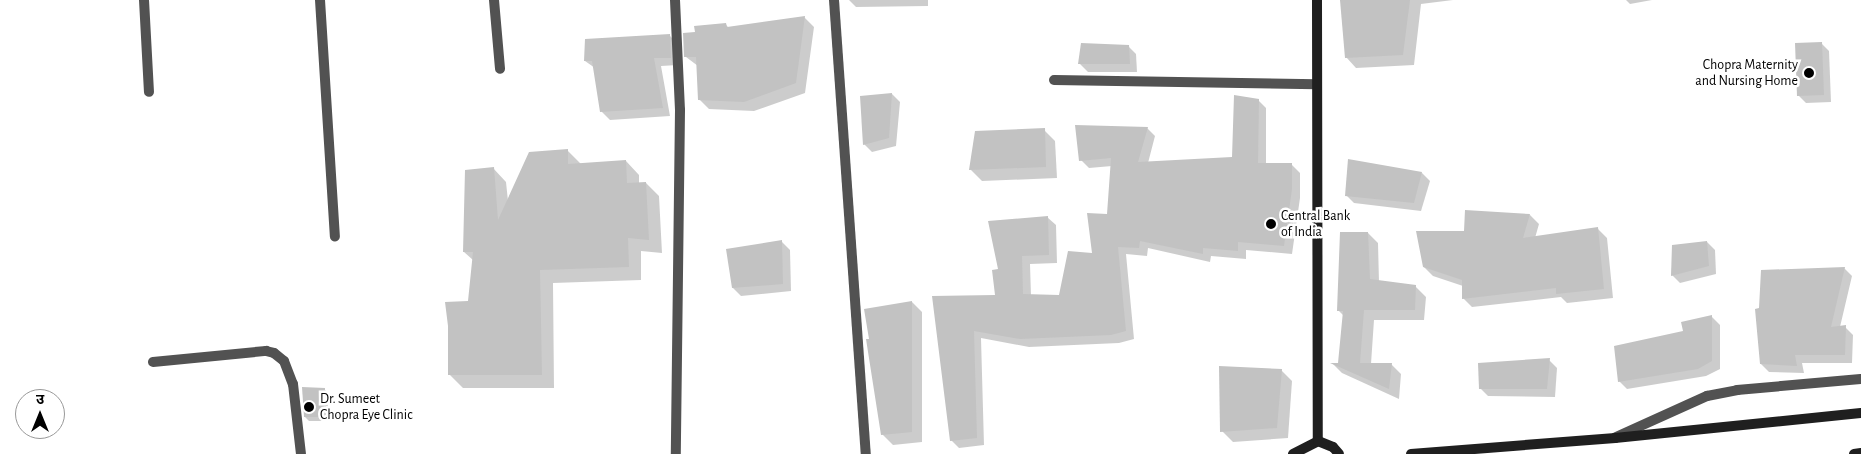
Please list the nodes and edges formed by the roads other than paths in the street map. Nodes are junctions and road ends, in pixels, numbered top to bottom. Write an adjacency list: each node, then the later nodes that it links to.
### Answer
1 (144, 0): 10 (street)
2 (320, 0): 11 (street)
3 (494, 0): 7 (street)
4 (675, 0): 19 (street)
5 (834, 0): 20 (street)
6 (1316, 0): 9 (street)
7 (500, 69)
8 (1054, 80): 9 (street)
9 (1318, 84): 16 (street)
10 (149, 92)
11 (335, 237)
12 (153, 362): 18 (street)
13 (1861, 378): 15 (street)
14 (1861, 413): 15 (street)
15 (1615, 438): 23 (street)
16 (1318, 441): 21 (street); 22 (street)
17 (1861, 453): 24 (street)
18 (301, 454)
19 (676, 454)
20 (866, 454)
21 (1293, 454)
22 (1339, 454)
23 (1411, 454)
24 (1854, 454)

